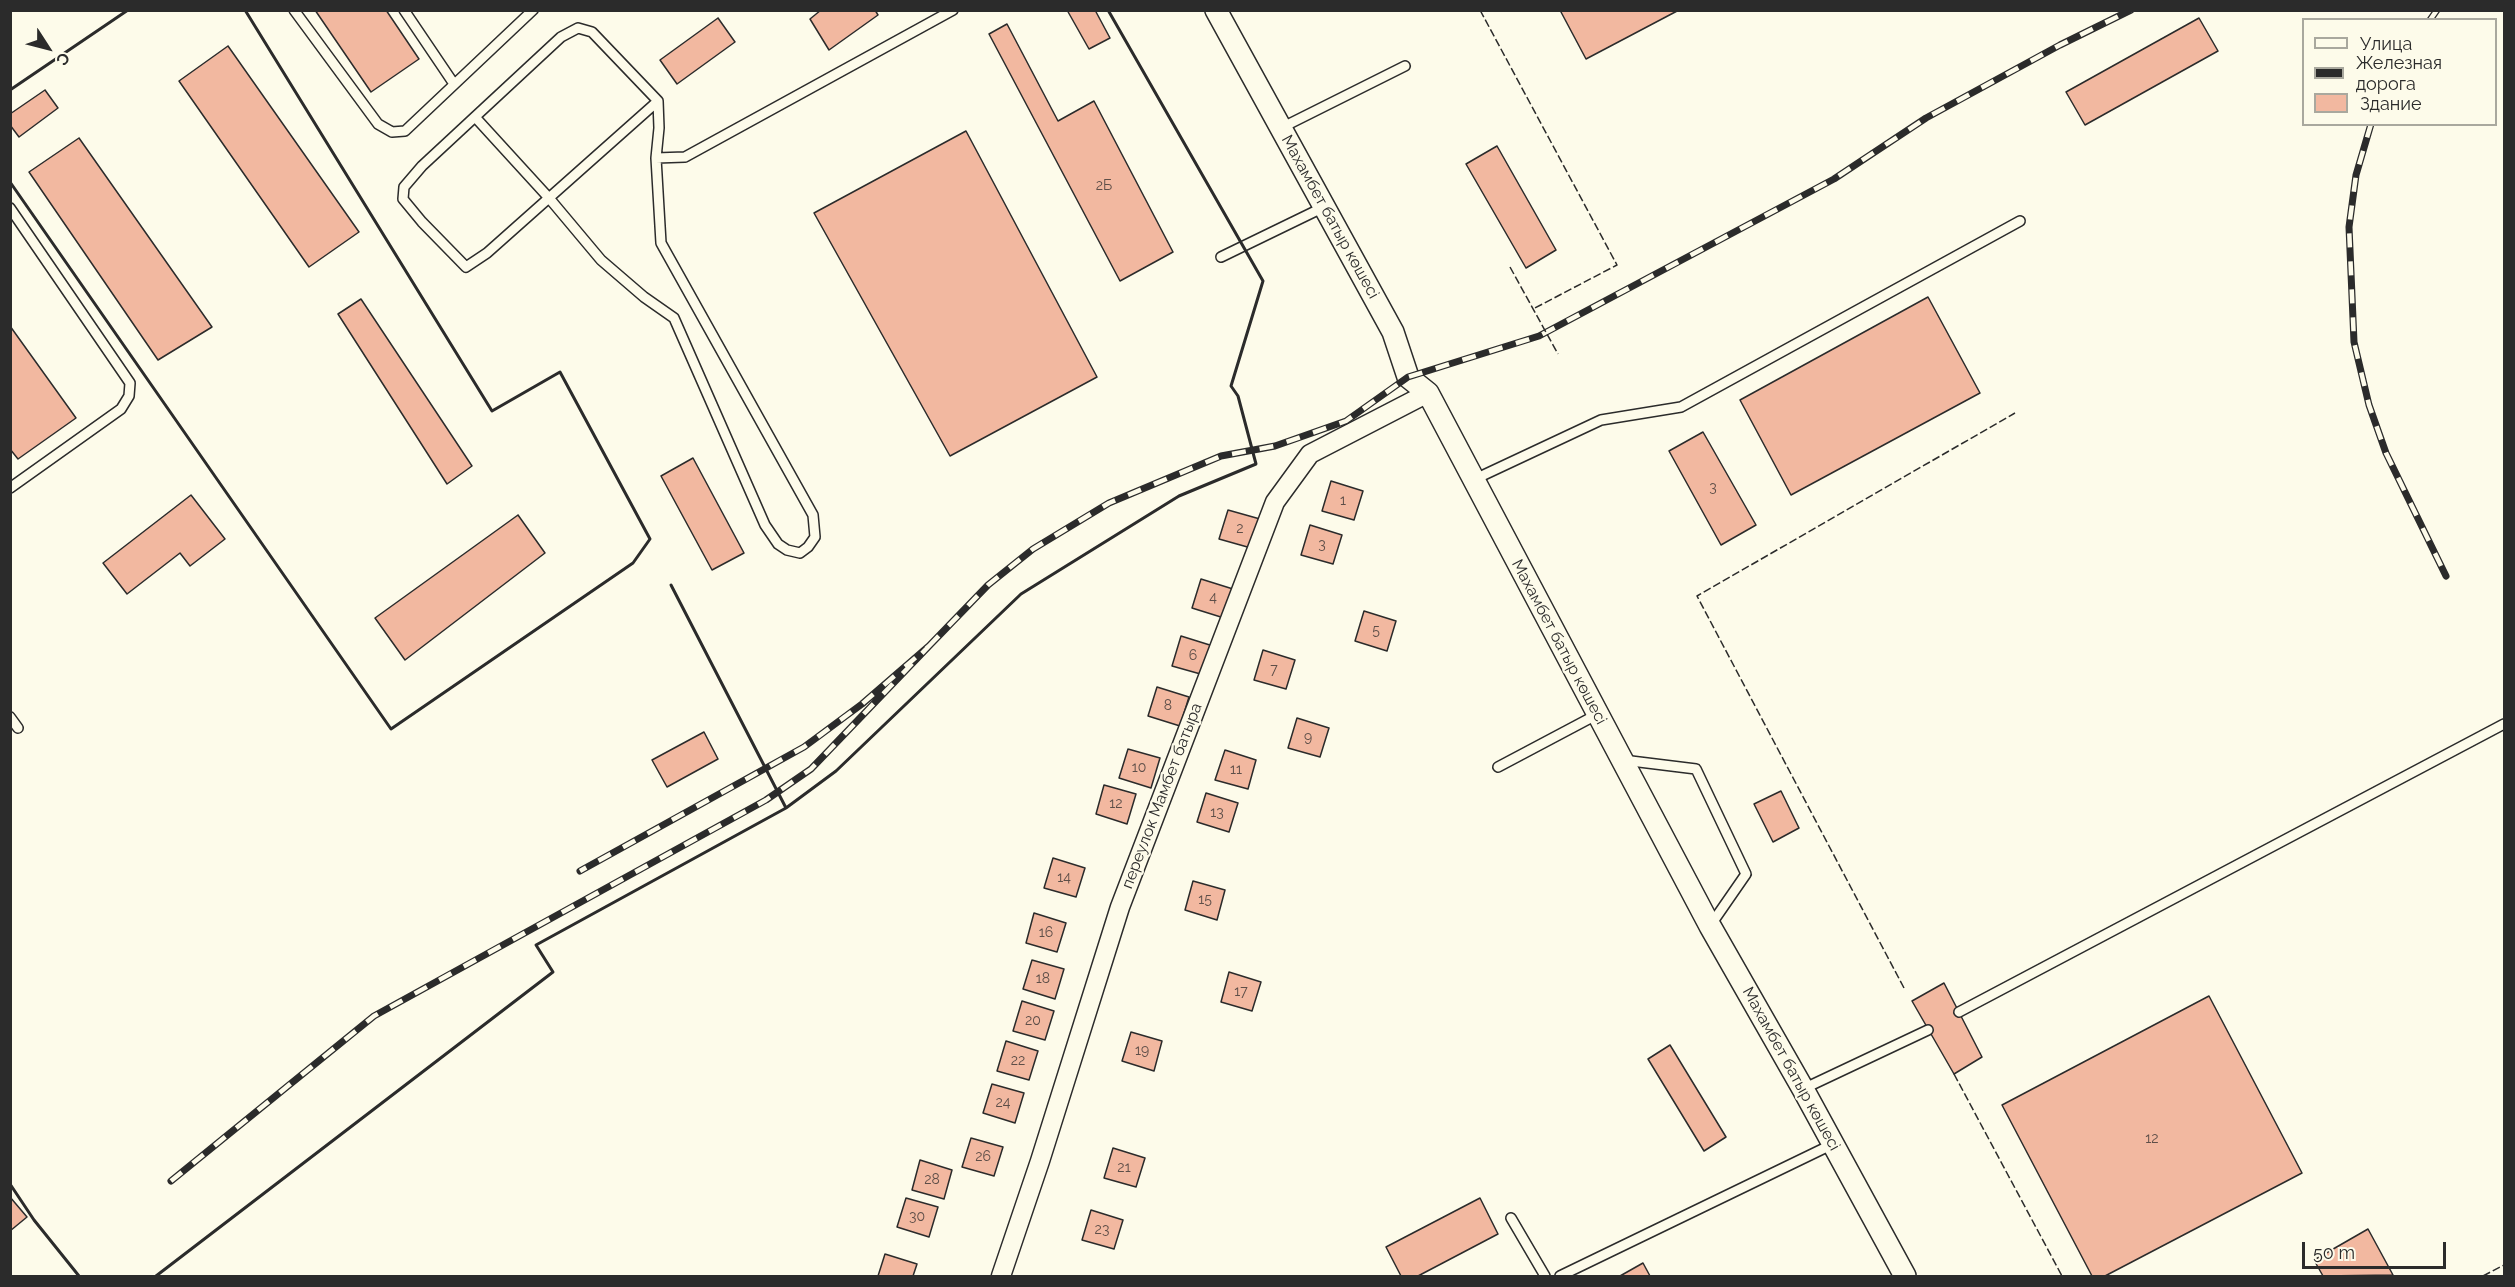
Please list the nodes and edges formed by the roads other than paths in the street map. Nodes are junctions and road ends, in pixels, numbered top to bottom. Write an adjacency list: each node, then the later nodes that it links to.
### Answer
1 (294, 10): 7 (lane)
2 (404, 10): 7 (lane)
3 (533, 10): 7 (lane)
4 (953, 10): 11 (lane)
5 (1216, 10): 10 (street, Махамбет батыр көшесі)
6 (1405, 66): 10 (lane)
7 (454, 84)
8 (658, 101): 9 (lane); 11 (lane); 12 (lane)
9 (475, 117): 12 (lane); 12 (lane)
10 (1281, 128): 13 (street, Махамбет батыр көшесі)
11 (656, 158): 12 (lane)
12 (549, 198)
13 (1324, 207): 16 (lane); 17 (street, Махамбет батыр көшесі)
14 (10, 208): 19 (lane)
15 (2020, 221): 18 (lane)
16 (1221, 256)
17 (1428, 393): 18 (street, Махамбет батыр көшесі); 32 (street, переулок Мамбет батыра)
18 (1473, 480): 20 (street, Махамбет батыр көшесі)
19 (10, 488)
20 (1598, 714): 24 (street, Махамбет батыр көшесі); 25 (lane)
21 (10, 717): 23 (lane)
22 (2505, 724): 27 (lane)
23 (18, 728)
24 (1622, 760): 26 (street, Махамбет батыр көшесі); 26 (lane)
25 (1498, 767)
26 (1710, 926): 29 (street, Махамбет батыр көшесі)
27 (1959, 1012)
28 (1928, 1030): 29 (lane)
29 (1803, 1089): 30 (street, Махамбет батыр көшесі)
30 (1833, 1144): 34 (lane); 35 (street, Махамбет батыр көшесі)
31 (1511, 1218): 33 (lane)
32 (1001, 1276)
33 (1545, 1276)
34 (1560, 1276)
35 (1905, 1276)

